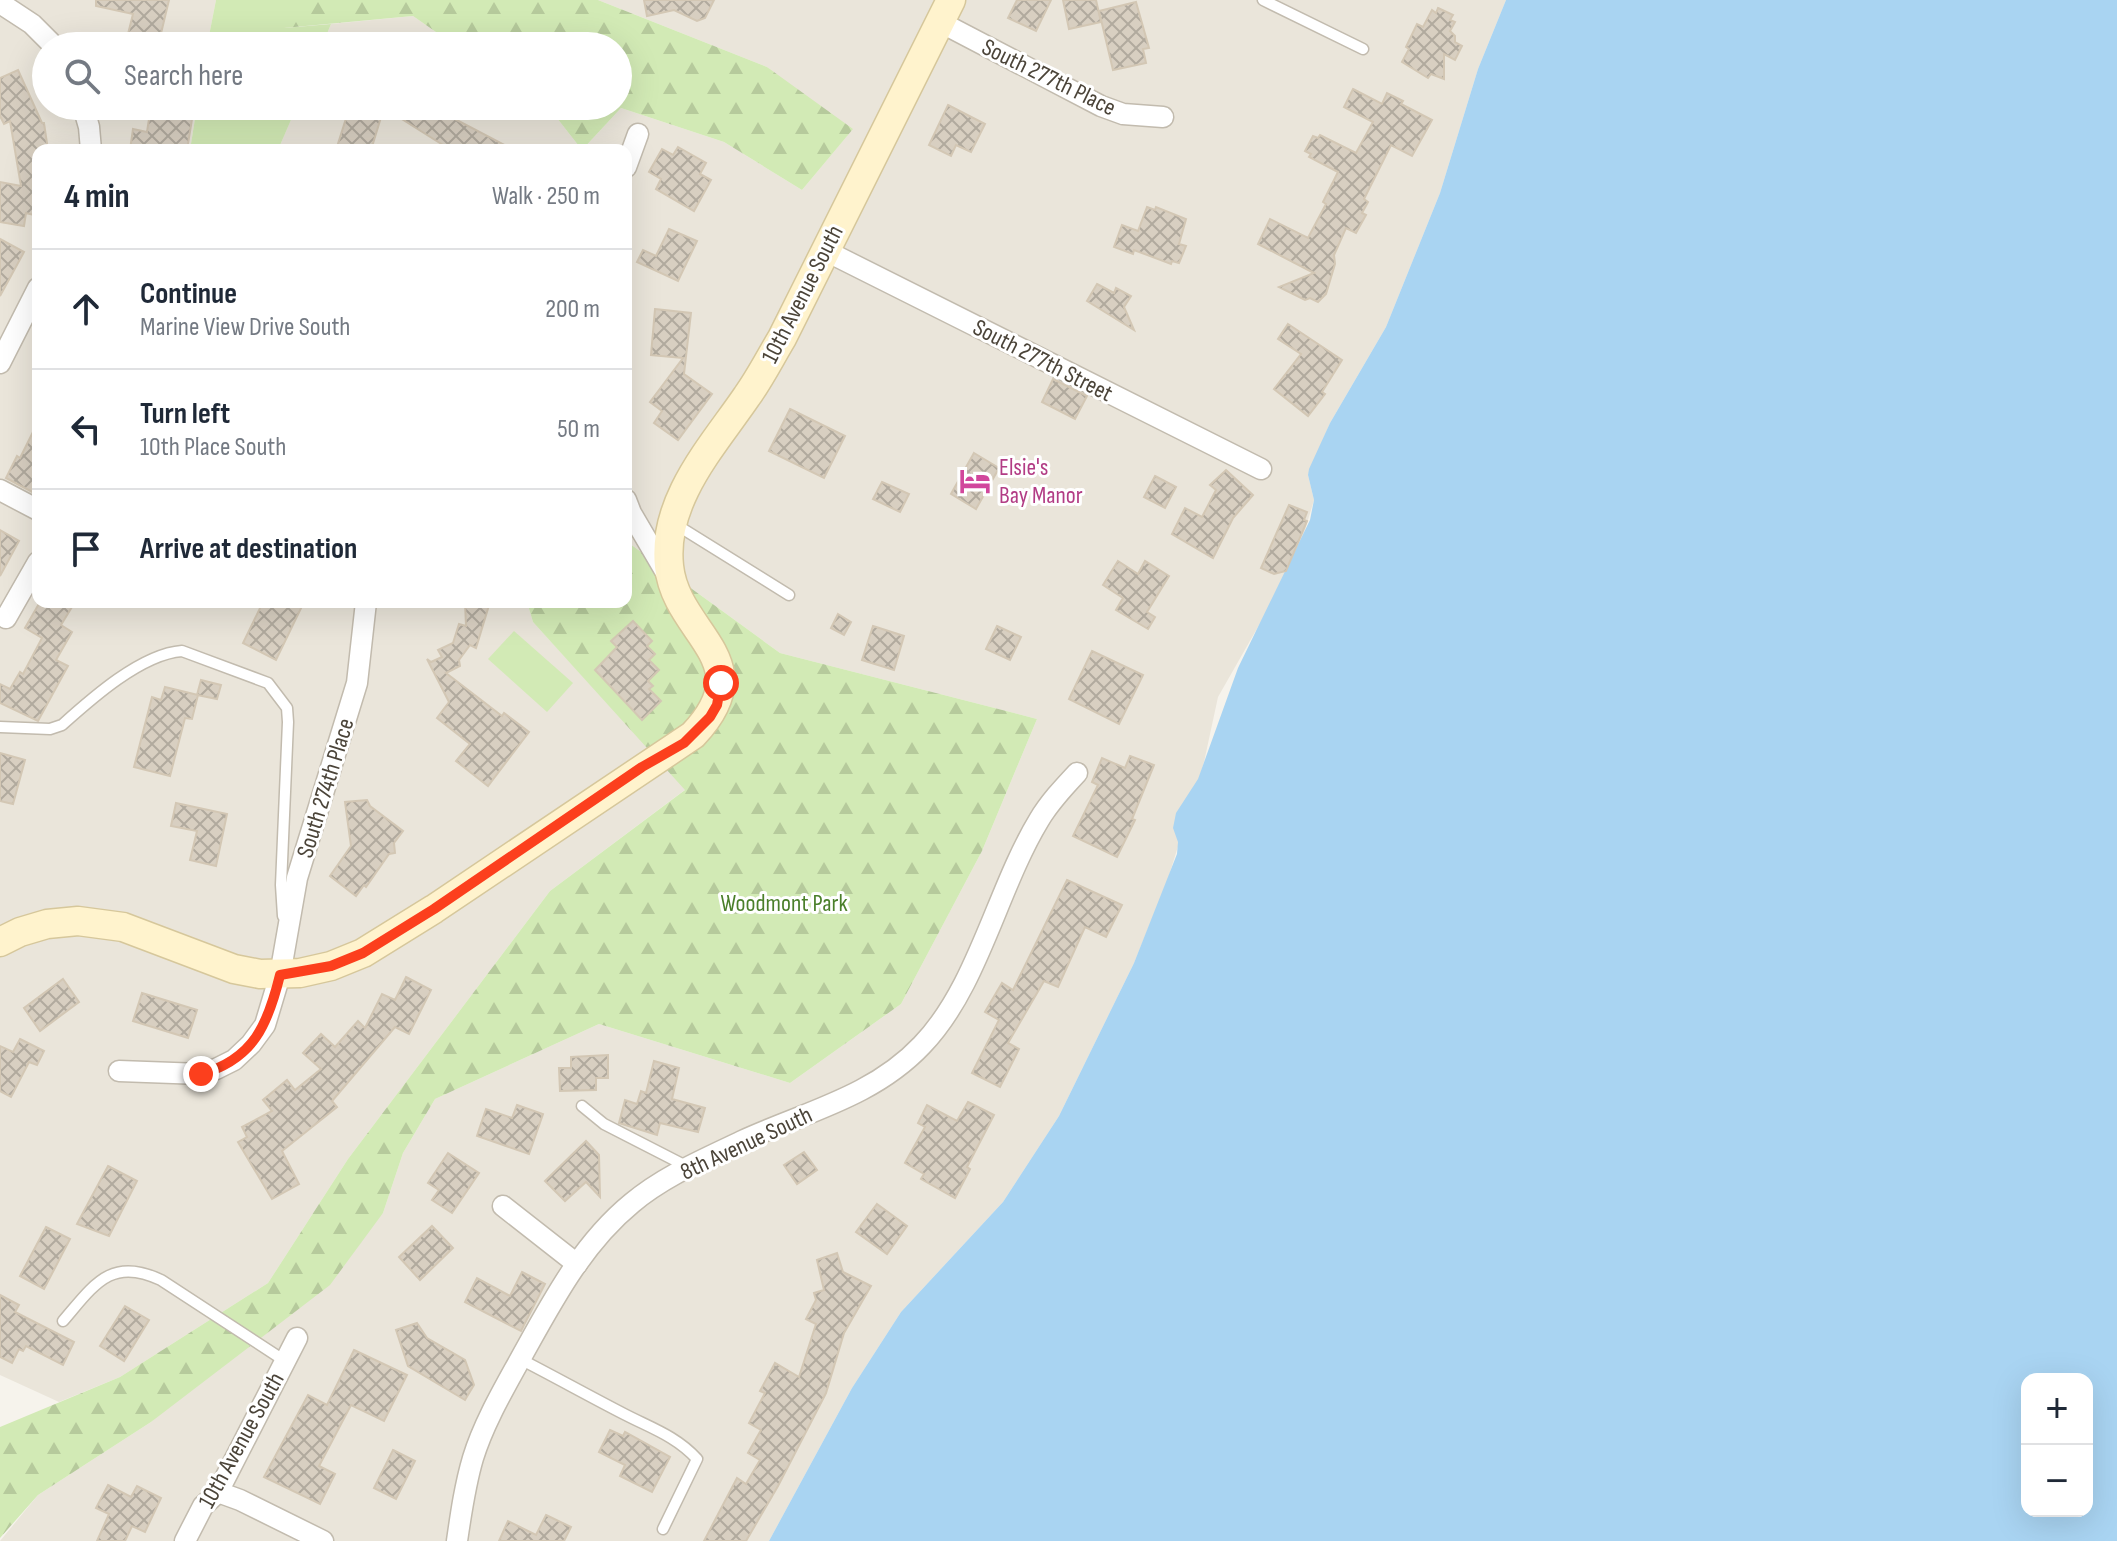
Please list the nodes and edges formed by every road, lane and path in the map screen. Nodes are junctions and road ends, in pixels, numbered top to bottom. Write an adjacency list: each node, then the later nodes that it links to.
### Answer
1 (1263, 0): 5 (lane)
2 (0, 3): 4 (street)
3 (945, 11): 6 (street, South 277th Place); 11 (main road, 10th Avenue South)
4 (40, 32)
5 (1363, 49)
6 (1163, 117)
7 (86, 120): 9 (street)
8 (638, 134): 10 (street)
9 (90, 144)
10 (632, 150)
11 (824, 250): 14 (street, South 277th Street); 18 (main road, 10th Avenue South)
12 (32, 300): 13 (street)
13 (0, 363)
14 (1261, 469)
15 (0, 490): 16 (street)
16 (32, 507)
17 (632, 515): 20 (street)
18 (672, 522): 20 (main road, 10th Avenue South); 21 (lane)
19 (32, 572): 23 (street)
20 (674, 586): 28 (main road)
21 (789, 595)
22 (365, 608): 27 (street, South 274th Place)
23 (6, 618)
24 (0, 727): 27 (lane)
25 (1077, 773): 31 (street, 8th Avenue South)
26 (0, 942): 28 (main road)
27 (285, 946): 28 (street, South 274th Place)
28 (280, 975): 29 (street, South 274th Place)
29 (119, 1071)
30 (582, 1106): 31 (lane)
31 (688, 1167): 33 (street, 8th Avenue South)
32 (503, 1206): 33 (street)
33 (577, 1264): 36 (street, 8th Avenue South)
34 (63, 1321): 37 (lane)
35 (297, 1338): 37 (street, 10th Avenue South)
36 (520, 1359): 39 (lane); 42 (street, 8th Avenue South)
37 (285, 1361): 38 (street, 10th Avenue South)
38 (218, 1492): 40 (street, 10th Avenue South); 41 (street)
39 (663, 1529)
40 (185, 1541)
41 (323, 1541)
42 (457, 1541)

